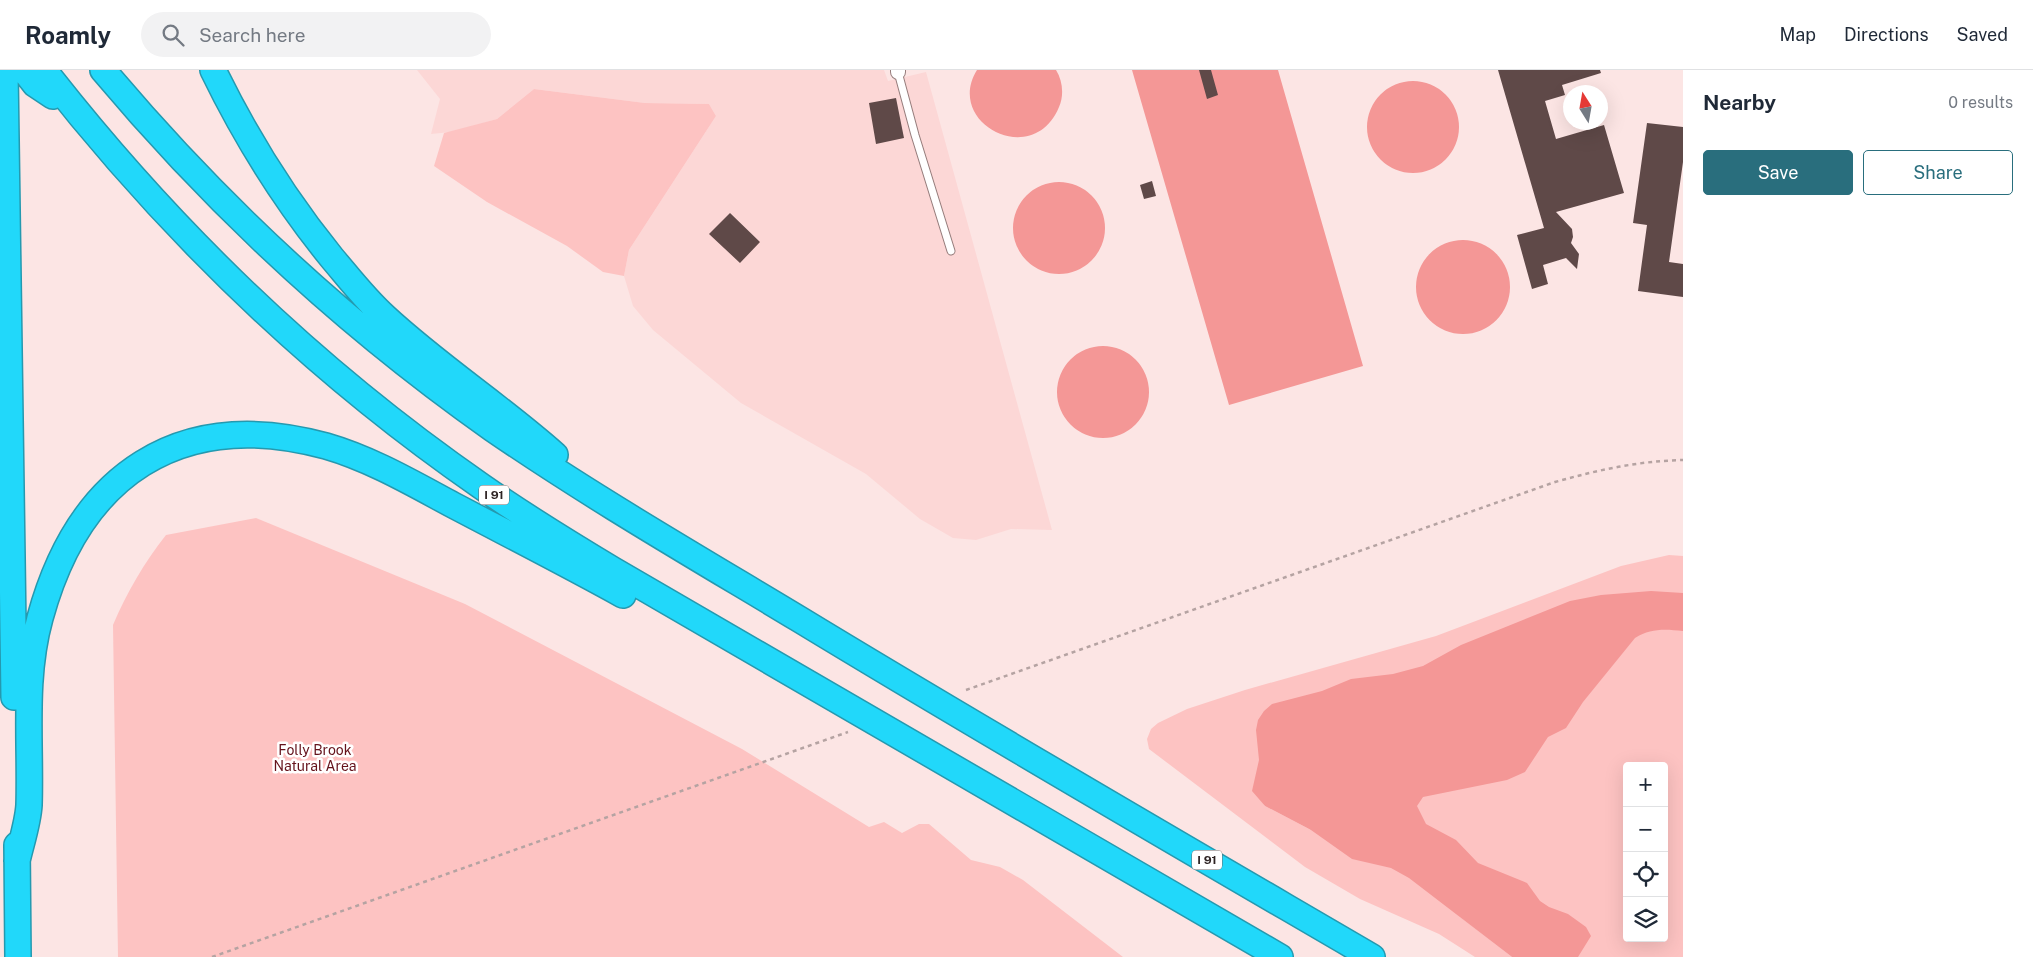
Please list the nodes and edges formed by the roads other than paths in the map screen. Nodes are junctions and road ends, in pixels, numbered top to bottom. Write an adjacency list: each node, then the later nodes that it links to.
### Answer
1 (5, 70): 9 (highway)
2 (103, 70): 7 (highway, I 91)
3 (212, 70): 7 (highway)
4 (898, 71): 6 (lane)
5 (40, 76): 8 (highway, I 91)
6 (951, 251)
7 (611, 505): 12 (highway, I 91)
8 (723, 634): 9 (highway); 11 (highway, I 91)
9 (17, 861): 10 (highway)
10 (18, 957)
11 (1280, 957)
12 (1372, 957)

